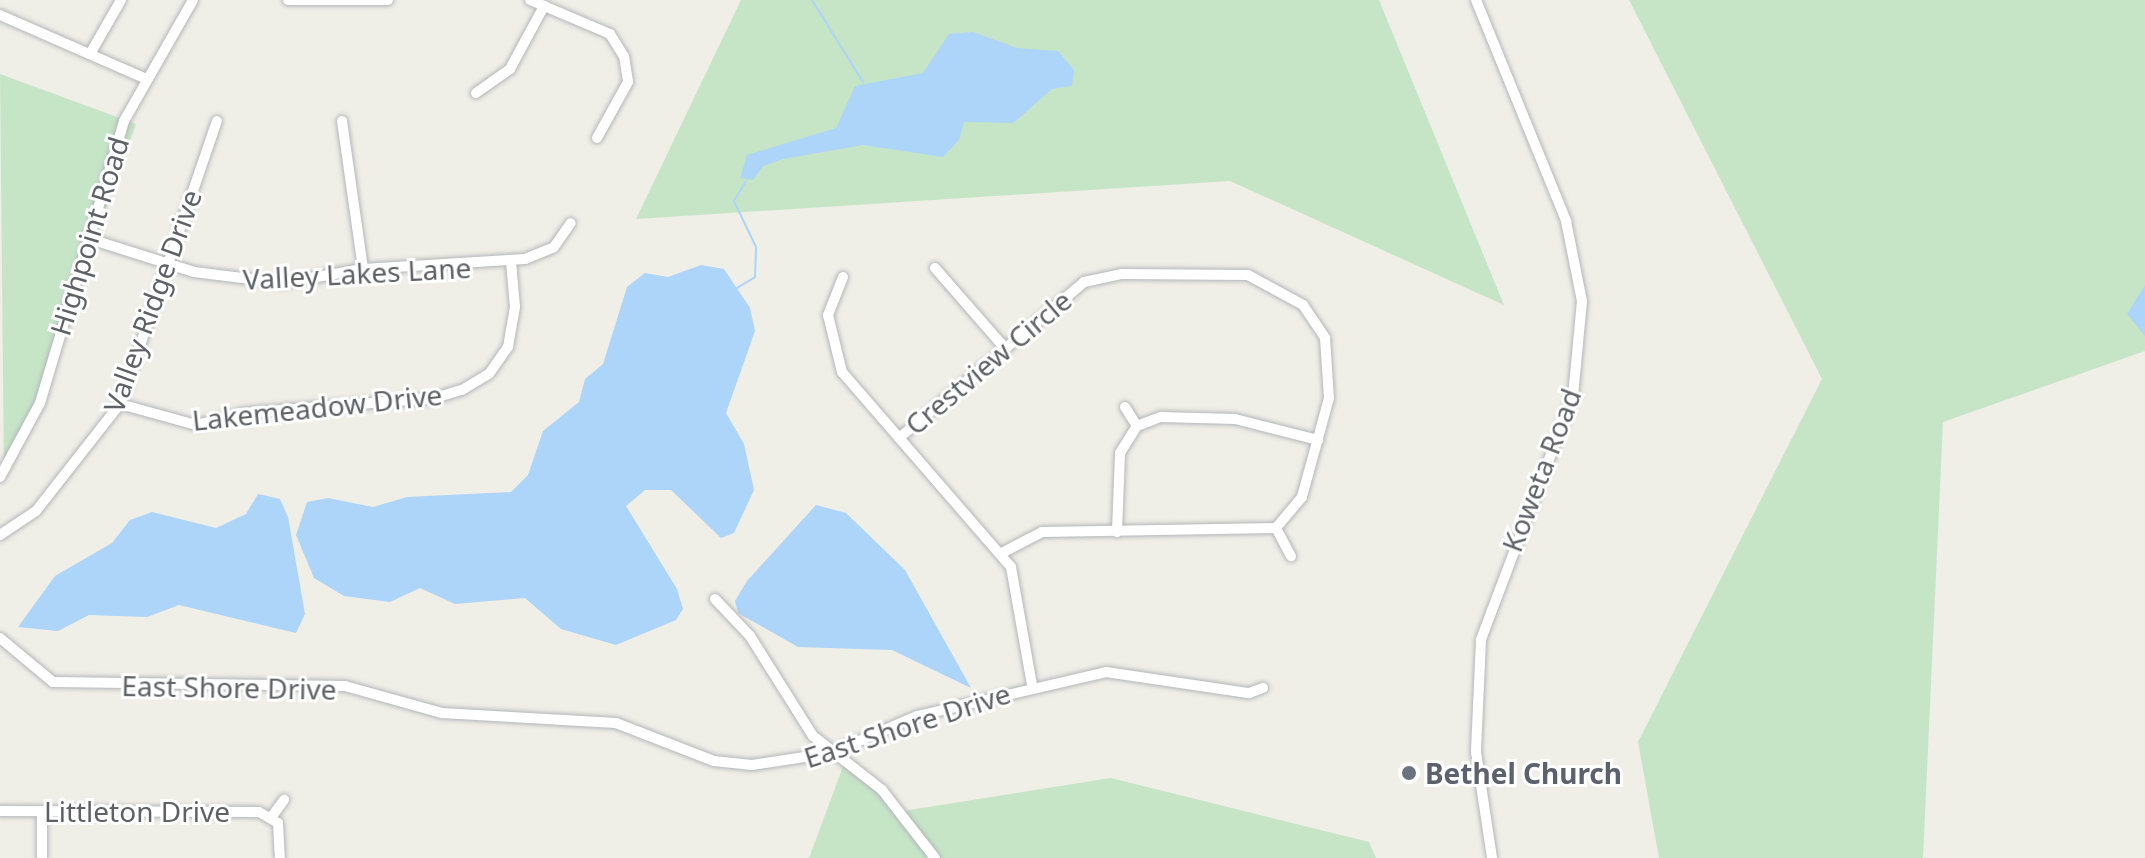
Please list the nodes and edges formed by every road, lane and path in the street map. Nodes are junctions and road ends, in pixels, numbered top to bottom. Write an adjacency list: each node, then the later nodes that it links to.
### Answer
1 (121, 0): 9 (street)
2 (193, 0): 10 (street, Highpoint Road)
3 (288, 0): 4 (street)
4 (388, 0)
5 (530, 0): 7 (street)
6 (1476, 0): 46 (street, Koweta Road)
7 (544, 6): 11 (street); 14 (street)
8 (0, 15): 9 (street)
9 (90, 54): 10 (street)
10 (144, 78): 16 (street, Highpoint Road)
11 (476, 93)
12 (217, 121): 18 (street, Valley Ridge Drive)
13 (342, 121): 20 (street)
14 (597, 138)
15 (571, 223): 17 (street, Valley Lakes Lane)
16 (87, 238): 18 (street, Valley Lakes Lane); 28 (street, Highpoint Road)
17 (511, 261): 20 (street, Valley Lakes Lane); 23 (street, Lakemeadow Drive)
18 (168, 264): 20 (street, Valley Lakes Lane); 23 (street, Valley Ridge Drive)
19 (935, 268): 22 (street)
20 (363, 269)
21 (843, 277): 26 (street)
22 (1003, 346): 26 (street, Crestview Circle); 27 (street, Crestview Circle)
23 (120, 404): 31 (street, Valley Ridge Drive)
24 (1125, 407): 25 (street)
25 (1137, 426): 27 (street); 30 (street)
26 (899, 438): 32 (street)
27 (1318, 440): 29 (street, Crestview Circle)
28 (0, 477)
29 (1276, 528): 30 (street); 33 (street)
30 (1117, 532): 32 (street)
31 (0, 535)
32 (1000, 554): 36 (street)
33 (1291, 556)
34 (715, 599): 38 (street)
35 (2, 646): 38 (street, East Shore Drive)
36 (1032, 685): 37 (street, East Shore Drive); 38 (street, East Shore Drive)
37 (1263, 688)
38 (831, 753): 45 (street)
39 (284, 800): 42 (street)
40 (0, 811): 41 (street, Littleton Drive)
41 (42, 811): 42 (street, Littleton Drive); 43 (street)
42 (273, 815): 44 (street)
43 (42, 858)
44 (280, 858)
45 (935, 858)
46 (1492, 858)

